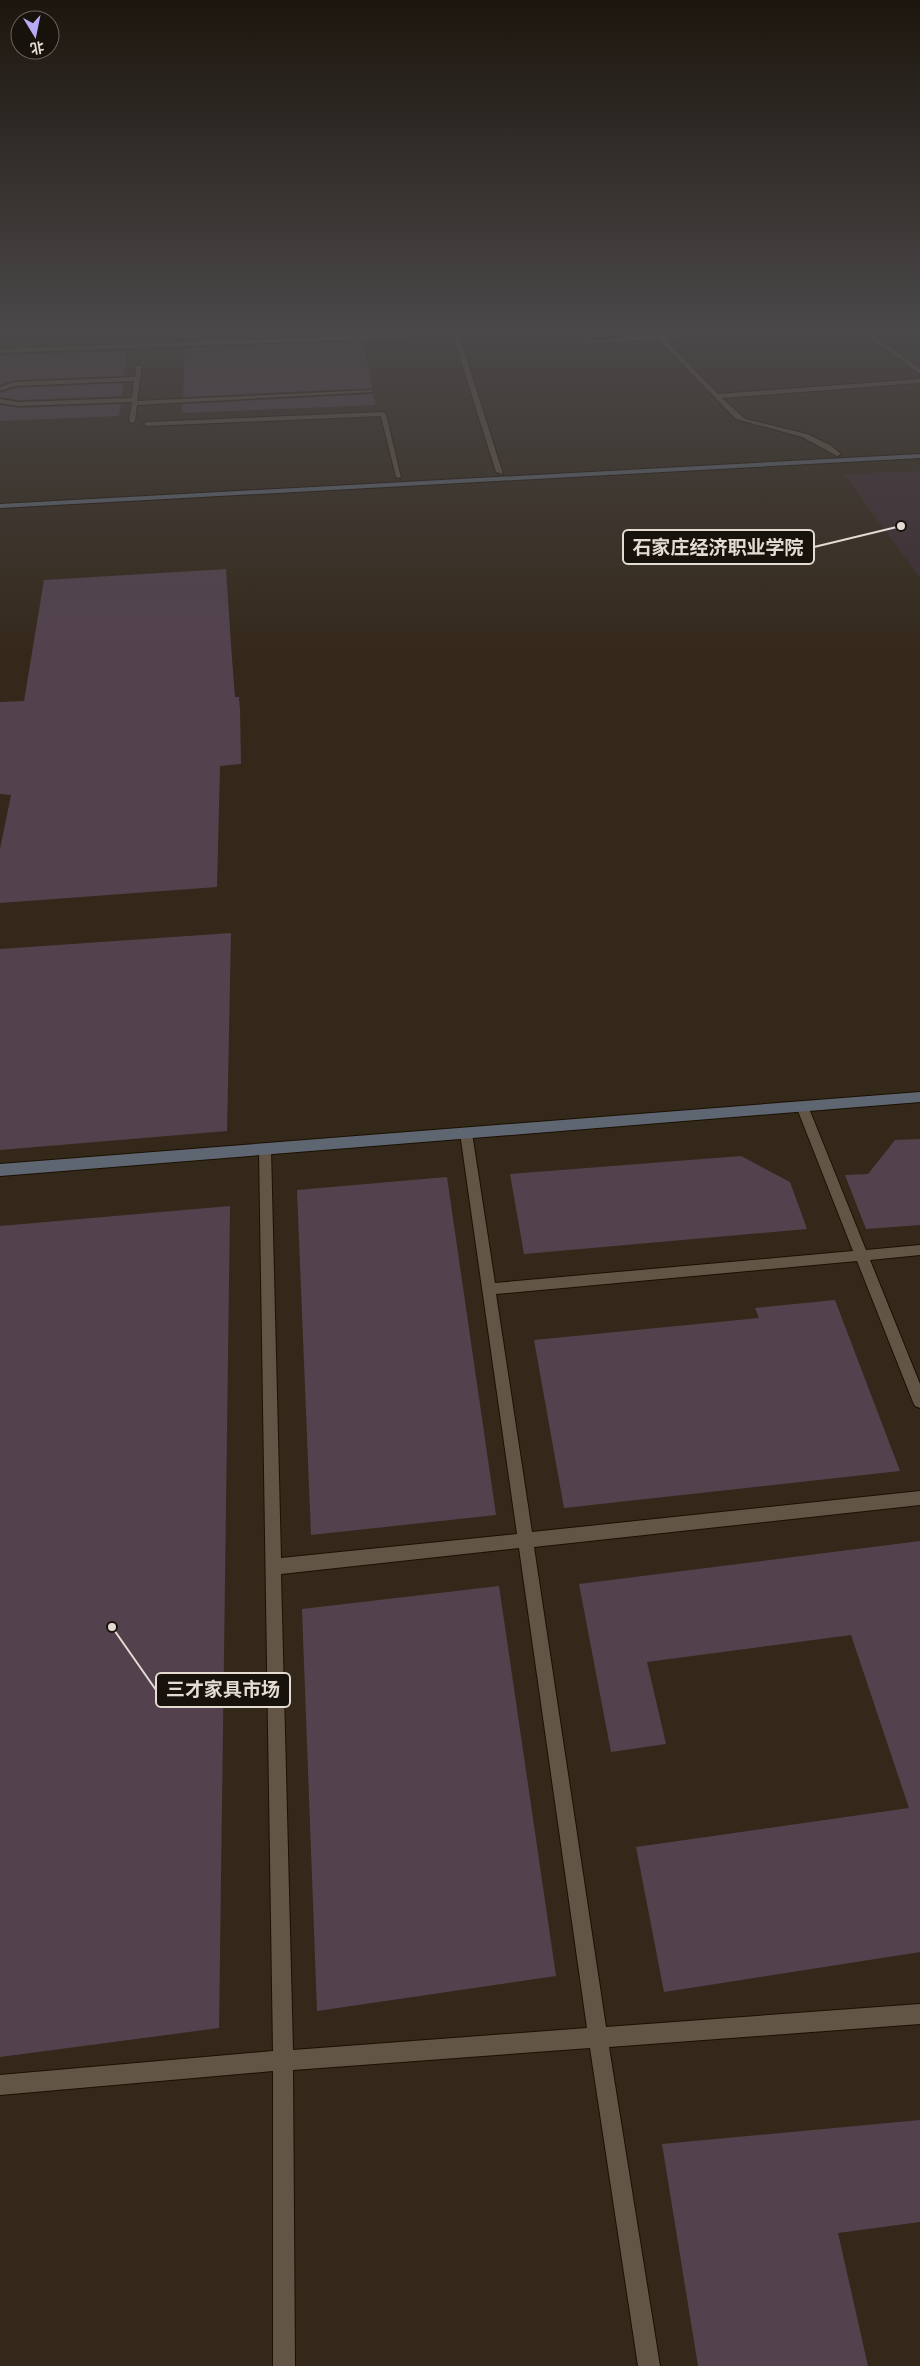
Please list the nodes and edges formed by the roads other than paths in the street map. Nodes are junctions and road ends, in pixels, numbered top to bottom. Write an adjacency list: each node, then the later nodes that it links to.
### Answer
1 (389, 437): 8 (lane)
2 (489, 437): 7 (street)
3 (808, 437): 5 (street)
4 (920, 450): 5 (main road)
5 (836, 454): 7 (main road)
6 (920, 456): 10 (main road)
7 (500, 472): 8 (main road)
8 (399, 478): 9 (main road)
9 (0, 499)
10 (0, 506)
11 (920, 1097): 12 (main road)
12 (802, 1106): 13 (main road); 17 (lane)
13 (466, 1133): 14 (main road); 18 (lane)
14 (265, 1149): 15 (main road); 22 (lane)
15 (0, 1170)
16 (920, 1250): 17 (lane)
17 (862, 1255): 18 (lane); 19 (lane)
18 (489, 1289): 21 (lane)
19 (920, 1402)
20 (920, 1498): 21 (lane)
21 (526, 1540): 22 (lane); 24 (lane)
22 (273, 1567): 25 (lane)
23 (920, 2014): 24 (lane)
24 (598, 2037): 25 (lane); 28 (lane)
25 (283, 2061): 26 (lane); 27 (lane)
26 (0, 2085)
27 (284, 2366)
28 (649, 2366)

